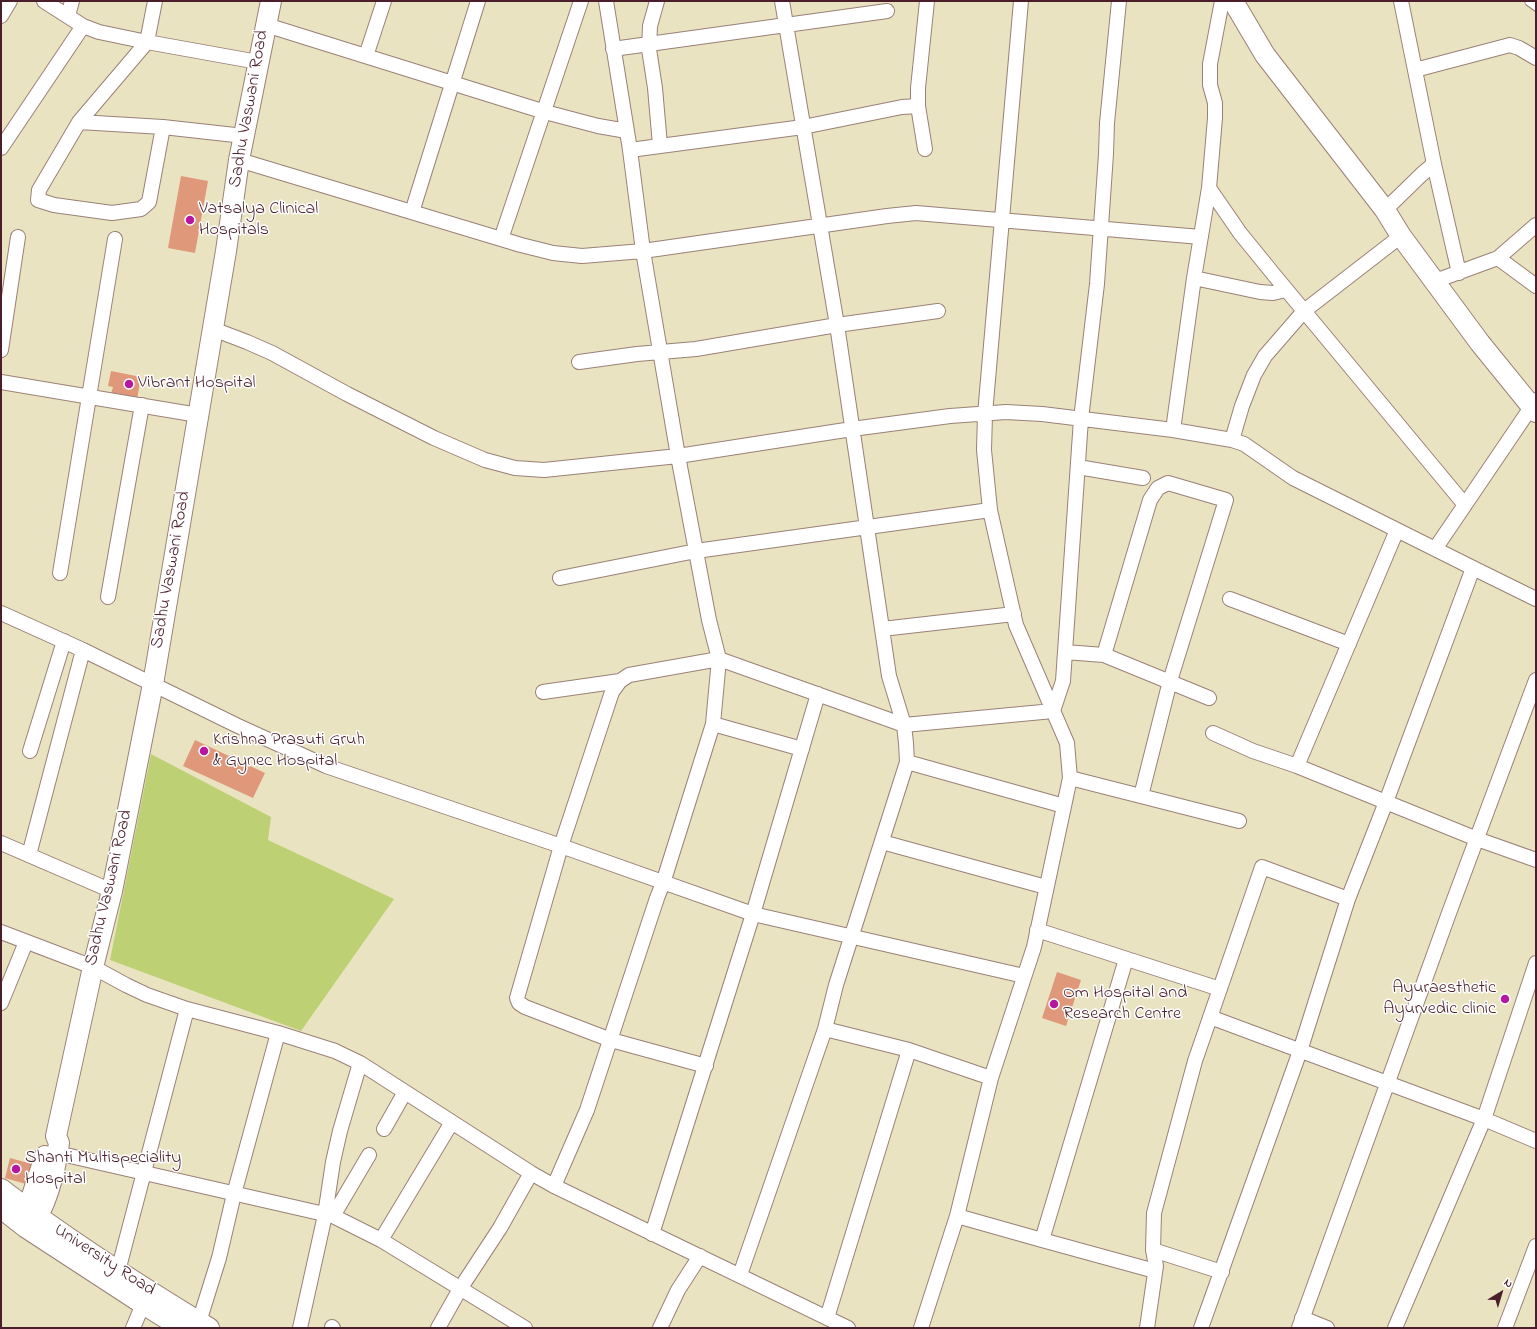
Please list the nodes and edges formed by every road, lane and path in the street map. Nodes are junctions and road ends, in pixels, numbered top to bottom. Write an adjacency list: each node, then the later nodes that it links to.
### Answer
1 (10, 1): 21 (street)
2 (44, 1): 22 (street)
3 (72, 1): 22 (street)
4 (155, 1): 26 (street)
5 (271, 1): 24 (street, Sadhu Vaswani Road)
6 (384, 1): 29 (street)
7 (478, 1): 33 (street)
8 (581, 1): 35 (street)
9 (606, 1): 28 (street)
10 (657, 1): 27 (street)
11 (782, 1): 23 (street)
12 (927, 1): 34 (street)
13 (1021, 1): 50 (street)
14 (1119, 1): 53 (street)
15 (1222, 1): 47 (street)
16 (1233, 1): 48 (street)
17 (1401, 1): 32 (street)
18 (1529, 2): 19 (lane)
19 (1536, 8)
20 (887, 11): 23 (street)
21 (1, 16)
22 (68, 16): 25 (street)
23 (786, 24): 27 (street); 38 (street)
24 (266, 25): 29 (street); 31 (street, Sadhu Vaswani Road)
25 (83, 26): 26 (street); 42 (street)
26 (147, 42): 31 (street); 36 (street)
27 (649, 44): 28 (street); 41 (street)
28 (613, 48): 39 (street)
29 (366, 56): 33 (street)
30 (1536, 58): 32 (street)
31 (258, 62): 40 (street, Sadhu Vaswani Road)
32 (1415, 70): 46 (street)
33 (452, 84): 35 (street); 49 (street)
34 (918, 106): 38 (street); 43 (street)
35 (545, 112): 39 (street); 58 (street)
36 (80, 122): 37 (street); 37 (street)
37 (163, 127): 40 (street)
38 (803, 127): 41 (street); 52 (street)
39 (627, 131): 44 (street)
40 (244, 136): 45 (street, Sadhu Vaswani Road)
41 (660, 145): 44 (street)
42 (1, 148)
43 (925, 148)
44 (630, 150): 59 (street)
45 (239, 160): 49 (street); 69 (street, Sadhu Vaswani Road)
46 (1434, 164): 48 (street); 61 (street)
47 (1209, 188): 56 (street); 65 (street)
48 (1385, 210): 55 (street)
49 (412, 212): 58 (street)
50 (1002, 220): 52 (street); 53 (street); 77 (street)
51 (1536, 225): 60 (street)
52 (819, 226): 59 (street); 68 (street)
53 (1101, 228): 56 (street); 79 (street)
54 (18, 236): 70 (street)
55 (1401, 236): 63 (street); 67 (street)
56 (1200, 238): 62 (street)
57 (115, 239): 74 (street)
58 (501, 239): 59 (street)
59 (643, 251): 71 (street)
60 (1498, 258): 61 (street); 64 (street)
61 (1459, 273): 63 (street)
62 (1194, 278): 65 (street); 81 (street)
63 (1435, 281): 76 (street)
64 (1536, 286)
65 (1286, 290): 67 (street)
66 (938, 311): 68 (street)
67 (1304, 311): 82 (street); 86 (street)
68 (837, 325): 71 (street); 80 (street)
69 (213, 329): 78 (street, Sadhu Vaswani Road); 83 (street)
70 (1, 350)
71 (660, 353): 72 (street); 83 (street)
72 (580, 362)
73 (1, 382): 74 (street)
74 (88, 396): 75 (street); 93 (street)
75 (142, 405): 78 (street); 95 (street)
76 (1534, 406): 86 (street)
77 (985, 414): 79 (street); 80 (street); 87 (street)
78 (198, 415): 110 (street, Sadhu Vaswani Road)
79 (1082, 419): 81 (street); 84 (street)
80 (852, 429): 83 (street); 88 (street)
81 (1173, 430): 82 (street)
82 (1232, 440): 89 (street)
83 (678, 456): 91 (street)
84 (1078, 467): 85 (street); 104 (street)
85 (1143, 478)
86 (1465, 505): 90 (street)
87 (990, 510): 88 (street); 99 (street)
88 (866, 528): 91 (street); 100 (street)
89 (1397, 530): 90 (street); 102 (street)
90 (1435, 549): 92 (street)
91 (696, 551): 94 (street); 106 (street)
92 (1473, 568): 97 (street); 124 (street)
93 (60, 573)
94 (560, 578)
95 (108, 597)
96 (1230, 599): 102 (street)
97 (1536, 599)
98 (1, 613): 101 (street)
99 (1014, 614): 100 (street); 114 (street)
100 (882, 629): 116 (street)
101 (64, 641): 103 (street); 119 (street)
102 (1349, 644): 121 (street)
103 (83, 650): 110 (street); 131 (street)
104 (1065, 652): 105 (street); 114 (street)
105 (1104, 655): 109 (street); 109 (street)
106 (719, 659): 108 (street); 112 (street); 115 (street)
107 (1536, 680): 127 (street)
108 (620, 681): 111 (street); 130 (street)
109 (1170, 681): 113 (street); 123 (street)
110 (153, 684): 130 (street); 135 (street, Sadhu Vaswani Road)
111 (543, 692)
112 (818, 694): 116 (street); 118 (street)
113 (1209, 698)
114 (1053, 711): 116 (street); 122 (street)
115 (713, 724): 118 (street); 133 (street)
116 (904, 725): 120 (street)
117 (1213, 733): 121 (street)
118 (802, 749): 137 (street)
119 (30, 751)
120 (907, 762): 125 (street); 128 (street)
121 (1297, 766): 124 (street)
122 (1070, 778): 123 (street); 125 (street)
123 (1141, 796): 126 (street)
124 (1386, 802): 127 (street); 136 (street)
125 (1064, 806): 134 (street)
126 (1239, 821)
127 (1476, 839): 132 (street); 159 (street)
128 (882, 842): 134 (street); 140 (street)
129 (1, 843): 131 (street)
130 (561, 846): 133 (street); 153 (street)
131 (29, 855): 135 (street)
132 (1536, 860)
133 (663, 883): 137 (street); 153 (street)
134 (1046, 887): 138 (street)
135 (112, 890): 144 (street, Sadhu Vaswani Road)
136 (1348, 899): 146 (street); 155 (street)
137 (753, 914): 140 (street); 157 (street)
138 (1037, 930): 142 (street); 145 (street)
139 (1, 932): 141 (street)
140 (852, 937): 145 (street); 151 (street)
141 (26, 942): 144 (street); 148 (street)
142 (1126, 958): 146 (street); 178 (street)
143 (1536, 963): 147 (street)
144 (93, 967): 149 (street); 165 (street, Sadhu Vaswani Road)
145 (1024, 976): 158 (street)
146 (1220, 989): 150 (street)
147 (1530, 1000): 161 (street)
148 (1, 1003)
149 (187, 1009): 152 (street); 167 (street)
150 (1210, 1017): 155 (street); 180 (street)
151 (825, 1029): 154 (street); 185 (street)
152 (278, 1033): 156 (street); 171 (street)
153 (611, 1040): 157 (street); 169 (street)
154 (909, 1050): 158 (street); 189 (street)
155 (1300, 1051): 159 (street); 184 (street)
156 (360, 1063): 160 (street); 173 (street)
157 (706, 1066): 176 (street)
158 (991, 1078): 174 (street)
159 (1386, 1084): 161 (street); 188 (street)
160 (405, 1092): 162 (street); 163 (street)
161 (1484, 1120): 164 (street); 200 (street)
162 (452, 1122): 168 (street); 177 (street)
163 (384, 1129)
164 (1536, 1141)
165 (57, 1144): 167 (street); 175 (street, Sadhu Vaswani Road)
166 (369, 1155): 173 (street)
167 (143, 1173): 171 (street); 182 (street)
168 (531, 1173): 169 (street); 186 (street)
169 (554, 1186): 176 (street)
170 (1, 1189): 175 (street, University Road)
171 (234, 1194): 173 (street); 190 (street)
172 (1, 1208): 175 (street, University Road)
173 (329, 1216): 177 (street); 192 (street)
174 (957, 1216): 178 (street); 196 (street)
175 (28, 1219): 182 (street, University Road); 187 (street, University Road)
176 (652, 1234): 181 (street)
177 (381, 1240): 186 (street)
178 (1042, 1240): 183 (street)
179 (1536, 1246): 201 (street)
180 (1153, 1250): 183 (street); 184 (street)
181 (700, 1256): 185 (street); 195 (street)
182 (118, 1271): 190 (street, University Road)
183 (1155, 1271): 197 (street)
184 (1222, 1272): 198 (street)
185 (740, 1275): 189 (street)
186 (460, 1289): 193 (street); 194 (street)
187 (143, 1304): 190 (street, University Road); 191 (street)
188 (1300, 1323): 199 (street)
189 (836, 1324)
190 (197, 1326)
191 (133, 1328)
192 (300, 1328)
193 (438, 1328)
194 (525, 1328)
195 (660, 1328)
196 (921, 1328)
197 (1147, 1328)
198 (1202, 1328)
199 (1327, 1328)
200 (1395, 1328)
201 (1505, 1328)

